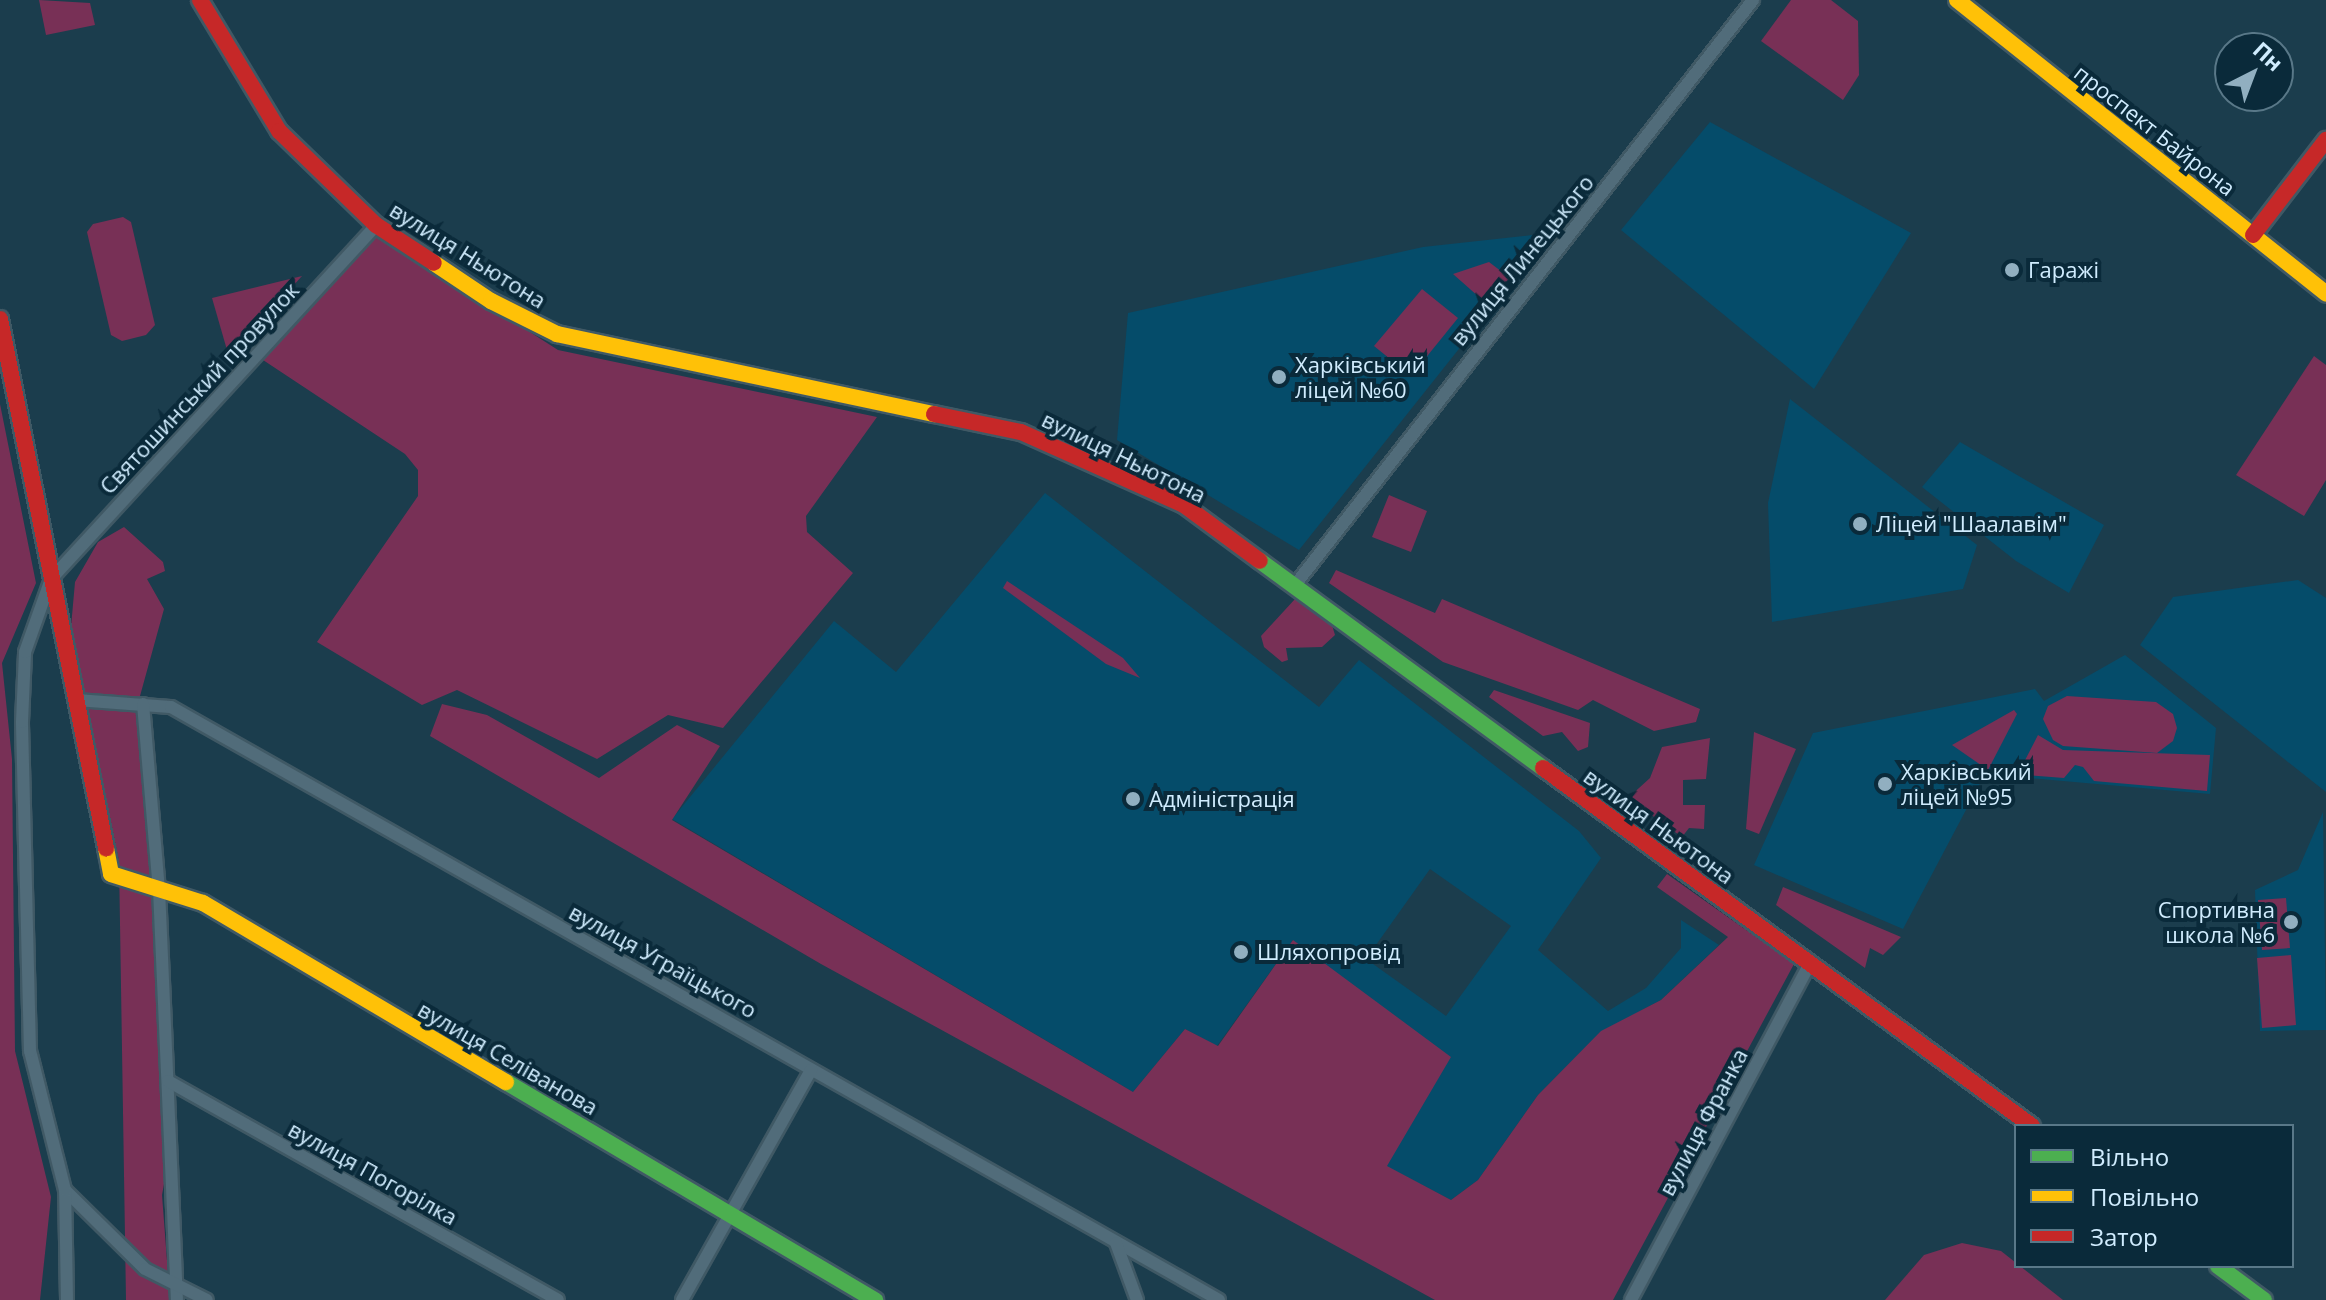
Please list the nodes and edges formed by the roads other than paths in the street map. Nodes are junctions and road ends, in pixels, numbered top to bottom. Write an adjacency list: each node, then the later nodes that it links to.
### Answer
1 (200, 0): 5 (street, вулиця Ньютона)
2 (1753, 0): 10 (street, вулиця Линецького)
3 (1957, 0): 6 (street, проспект Байрона)
4 (2326, 140): 6 (street)
5 (376, 225): 9 (street, Святошинський провулок); 10 (street, вулиця Ньютона)
6 (2253, 235): 7 (street, проспект Байрона)
7 (2326, 294)
8 (0, 319): 9 (street)
9 (51, 579): 11 (street); 18 (street)
10 (1295, 585): 14 (street, вулиця Ньютона)
11 (76, 700): 12 (street, вулиця Уграїцького); 13 (street, вулиця Селіванова)
12 (143, 704): 13 (street); 15 (street, вулиця Уграїцького)
13 (159, 889): 16 (street); 19 (street, вулиця Селіванова)
14 (1810, 963): 17 (street, вулиця Ньютона); 31 (street, вулиця Франка)
15 (811, 1070): 19 (street); 20 (street, вулиця Уграїцького)
16 (168, 1081): 22 (street); 26 (street, вулиця Погорілка)
17 (2029, 1124)
18 (65, 1190): 22 (street); 23 (street)
19 (729, 1211): 27 (street); 28 (street, вулиця Селіванова)
20 (1116, 1243): 29 (street); 30 (street, вулиця Уграїцького)
21 (2221, 1268): 32 (street)
22 (175, 1283): 24 (street); 25 (street)
23 (67, 1300)
24 (177, 1300)
25 (207, 1300)
26 (558, 1300)
27 (682, 1300)
28 (875, 1300)
29 (1137, 1300)
30 (1219, 1300)
31 (1631, 1300)
32 (2264, 1300)

